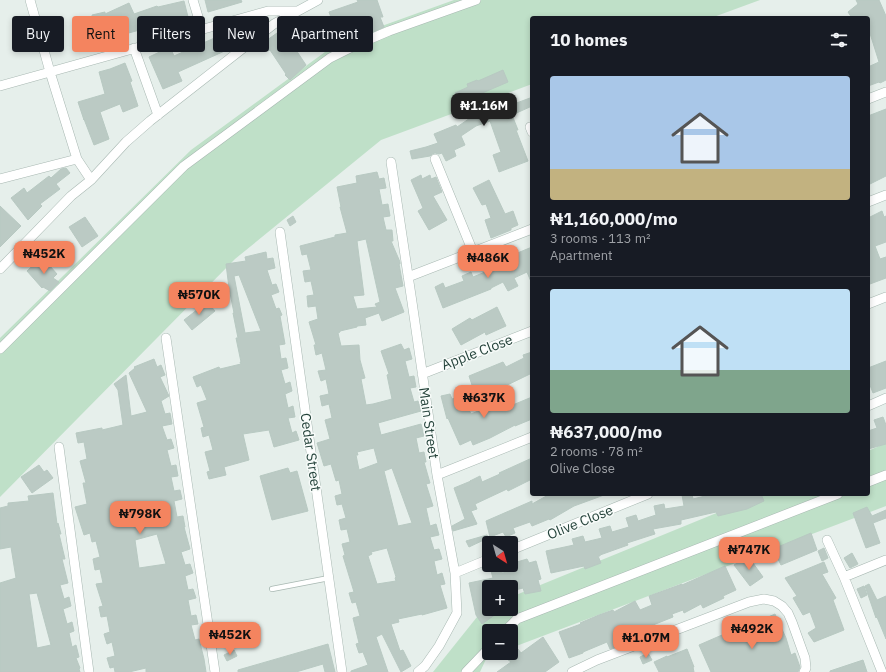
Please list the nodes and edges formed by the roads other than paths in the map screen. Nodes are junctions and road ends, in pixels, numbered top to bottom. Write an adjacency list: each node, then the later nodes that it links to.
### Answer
1 (30, 0): 10 (street)
2 (193, 0): 6 (street)
3 (318, 0): 5 (street)
4 (476, 0): 31 (street)
5 (298, 11): 7 (street); 14 (street)
6 (198, 16)
7 (205, 29)
8 (137, 47): 9 (street)
9 (134, 48): 10 (street); 14 (street)
10 (50, 72): 11 (street); 15 (street)
11 (0, 86)
12 (886, 92): 13 (street)
13 (870, 98)
14 (158, 114): 19 (street)
15 (77, 159): 18 (street); 19 (street)
16 (435, 159): 24 (street)
17 (391, 162): 26 (street, Main Street)
18 (0, 179)
19 (91, 180): 25 (street)
20 (886, 195): 21 (street)
21 (870, 201)
22 (530, 230): 24 (street)
23 (280, 232): 47 (street, Cedar Street)
24 (473, 252): 26 (street)
25 (0, 269)
26 (408, 277): 32 (street, Main Street)
27 (886, 297): 28 (street)
28 (870, 303)
29 (530, 332): 32 (street, Apple Close)
30 (166, 338): 53 (street)
31 (0, 349)
32 (422, 374): 37 (street, Main Street)
33 (886, 398): 34 (street)
34 (870, 405)
35 (530, 438): 37 (street)
36 (59, 447): 52 (street)
37 (436, 475): 46 (street, Main Street)
38 (886, 475): 39 (street)
39 (870, 481)
40 (643, 496): 43 (street, Olive Close)
41 (833, 496): 50 (street)
42 (827, 540): 48 (street)
43 (518, 547)
44 (886, 560): 48 (street)
45 (482, 562): 46 (street)
46 (455, 573): 55 (street, Main Street)
47 (329, 578): 49 (lane); 54 (street, Cedar Street)
48 (844, 578): 59 (street)
49 (272, 589)
50 (512, 624)
51 (482, 655): 56 (street)
52 (89, 672)
53 (215, 672)
54 (342, 672)
55 (418, 672)
56 (466, 672)
57 (572, 672): 58 (street)
58 (804, 672)
59 (882, 672)

